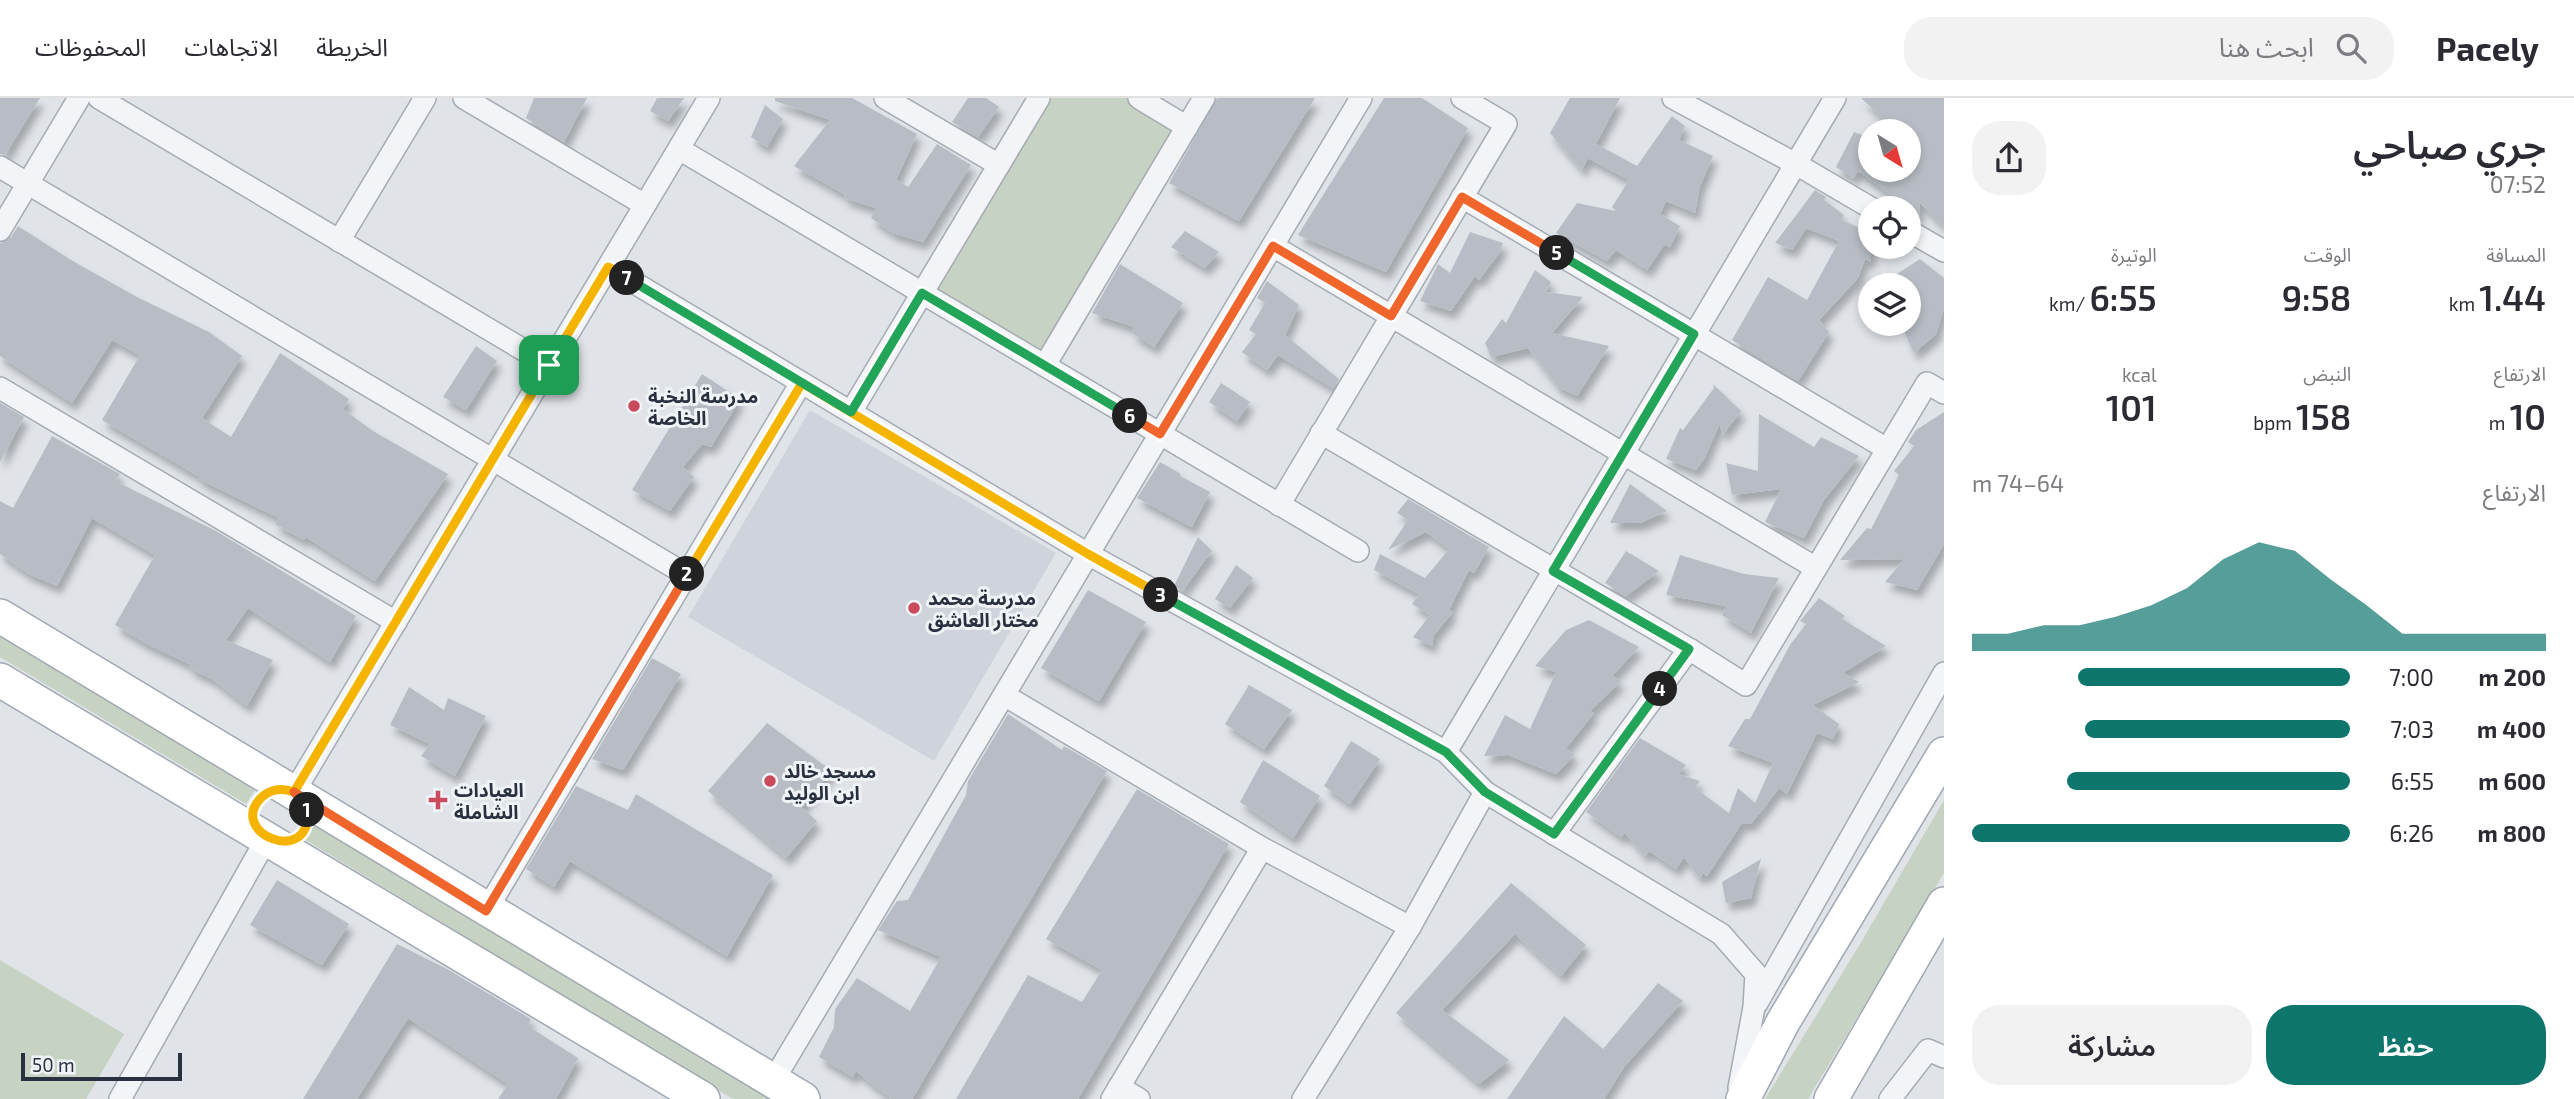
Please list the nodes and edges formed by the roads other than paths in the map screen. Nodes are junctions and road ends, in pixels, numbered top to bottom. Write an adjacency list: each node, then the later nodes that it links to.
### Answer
1 (79, 98): 19 (street)
2 (99, 98): 25 (street)
3 (425, 98): 25 (street)
4 (464, 98): 22 (street)
5 (709, 98): 15 (street)
6 (886, 98): 17 (street)
7 (1039, 98): 17 (street)
8 (1139, 98): 14 (street)
9 (1204, 98): 14 (street)
10 (1361, 98): 26 (street)
11 (1462, 98): 20 (street)
12 (1673, 98): 16 (street)
13 (1835, 98): 16 (street)
14 (1187, 127): 33 (street)
15 (679, 149): 22 (street); 29 (street)
16 (1796, 163): 21 (street); 31 (street)
17 (999, 165): 29 (street)
18 (0, 167): 19 (street)
19 (28, 184): 23 (street); 42 (street)
20 (1462, 197): 30 (street); 31 (street)
21 (1858, 200)
22 (645, 205): 28 (street)
23 (0, 230)
24 (1921, 238): 27 (street)
25 (339, 241): 32 (street)
26 (1273, 246): 30 (street); 39 (street)
27 (1944, 251)
28 (608, 267): 32 (street); 34 (street)
29 (922, 293): 33 (street); 37 (street)
30 (1391, 316): 38 (street); 41 (street)
31 (1694, 334): 40 (street); 41 (street)
32 (549, 365): 42 (street)
33 (1045, 365): 39 (street)
34 (802, 383): 37 (street); 48 (street)
35 (0, 388): 50 (street)
36 (1944, 393): 40 (street)
37 (851, 412): 45 (street)
38 (1321, 433): 43 (street); 47 (street)
39 (1160, 434): 43 (street); 45 (street)
40 (1887, 449): 46 (street)
41 (1623, 453): 46 (street); 47 (street)
42 (493, 460): 48 (street); 50 (street)
43 (1279, 505): 44 (street)
44 (1358, 551)
45 (1088, 554): 54 (street); 55 (street)
46 (1816, 568): 51 (street)
47 (1553, 571): 51 (street); 55 (street)
48 (687, 575): 63 (street)
49 (0, 616): 57 (main road)
50 (396, 622): 57 (street)
51 (1689, 649): 59 (street)
52 (1944, 673): 65 (street)
53 (0, 680): 60 (main road)
54 (1004, 695): 61 (street); 67 (street)
55 (1446, 752): 58 (street)
56 (1944, 754): 75 (main road)
57 (294, 792): 60 (main road); 63 (main road)
58 (1485, 792): 59 (street); 64 (street)
59 (1554, 834): 65 (street)
60 (267, 838): 69 (street); 70 (main road)
61 (1262, 848): 64 (street); 68 (street)
62 (1944, 904): 76 (main road)
63 (486, 911): 67 (main road)
64 (1410, 927): 73 (street)
65 (1754, 1007): 74 (street)
66 (1944, 1057): 77 (street)
67 (774, 1081): 71 (main road)
68 (1115, 1093): 72 (street)
69 (125, 1097)
70 (703, 1099)
71 (803, 1099)
72 (1139, 1099)
73 (1303, 1099)
74 (1737, 1099)
75 (1743, 1099)
76 (1831, 1099)
77 (1890, 1099)

